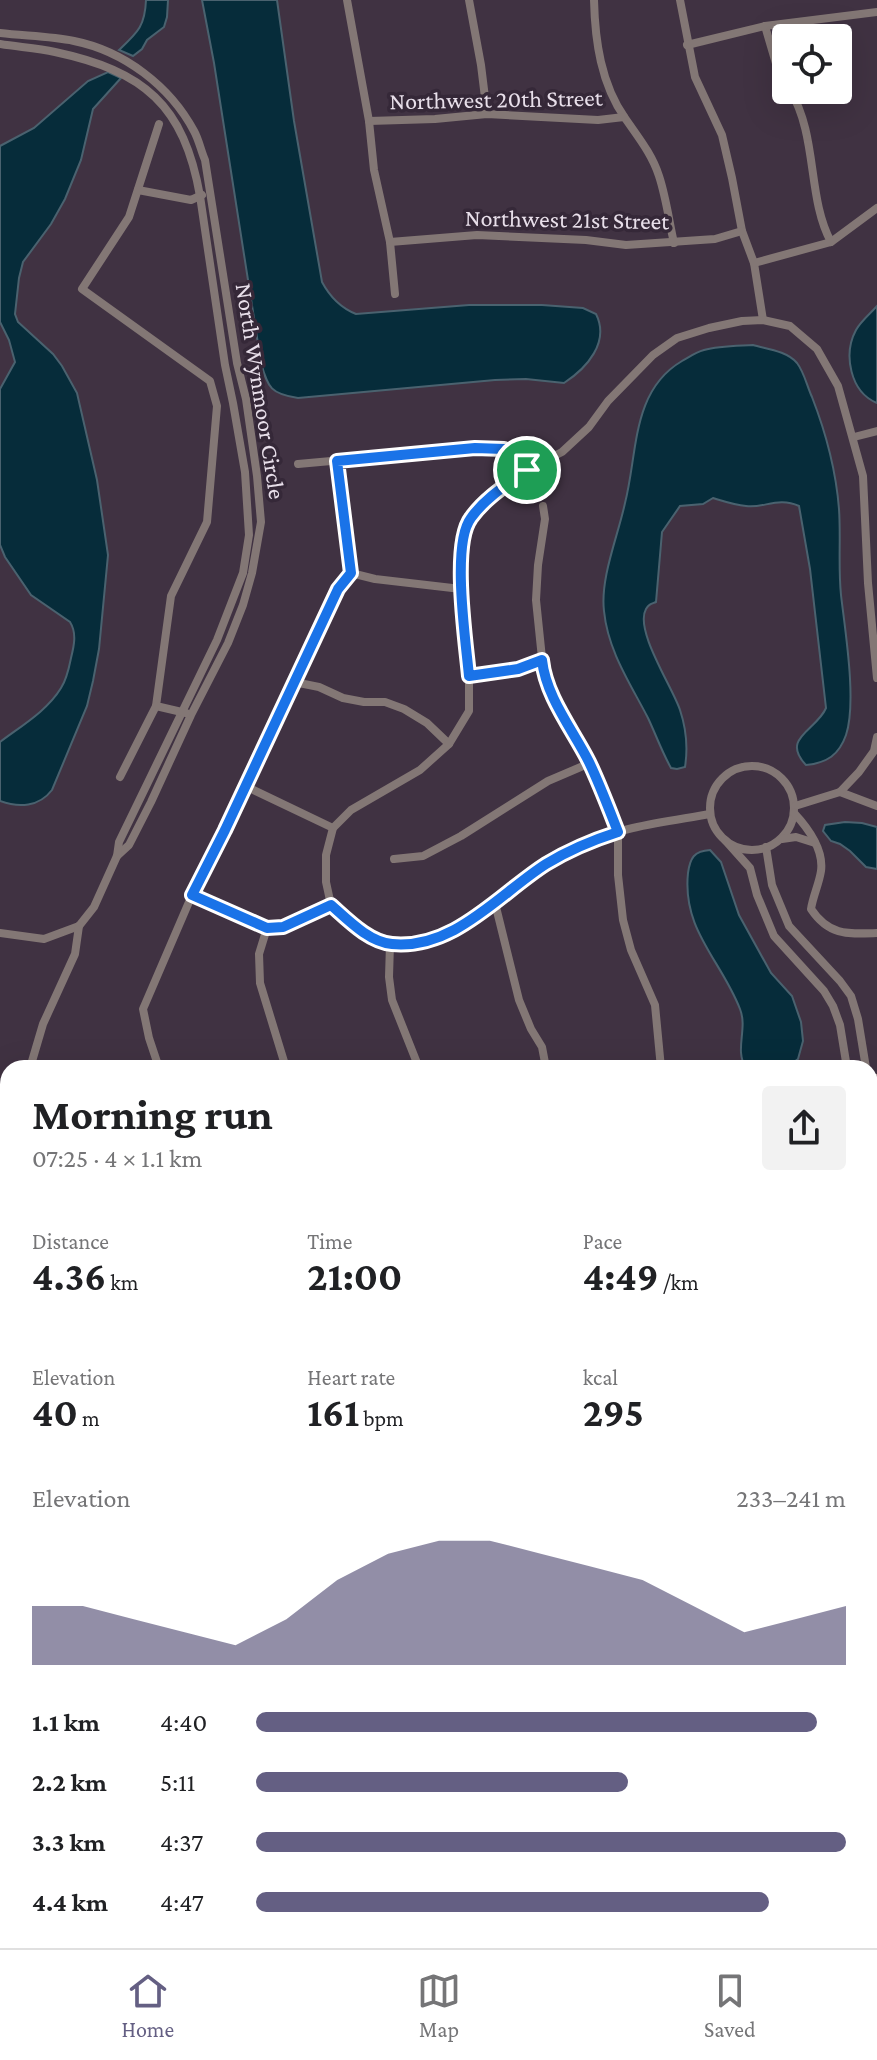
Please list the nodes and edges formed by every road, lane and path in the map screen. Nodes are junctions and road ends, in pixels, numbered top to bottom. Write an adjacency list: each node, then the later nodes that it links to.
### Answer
1 (347, 0): 14 (street)
2 (469, 0): 12 (street)
3 (594, 0): 13 (street)
4 (680, 0): 9 (street)
5 (877, 12): 6 (street)
6 (765, 26): 9 (street); 10 (street)
7 (0, 33): 17 (street, North Wynmoor Circle)
8 (0, 44): 18 (street, North Wynmoor Circle)
9 (687, 45): 20 (street)
10 (772, 50)
11 (798, 104): 22 (street)
12 (487, 114): 13 (street, Northwest 20th Street); 14 (street, Northwest 20th Street)
13 (624, 117): 23 (street)
14 (369, 121): 21 (street)
15 (159, 124): 16 (street)
16 (138, 190): 18 (street); 29 (street)
17 (210, 191): 18 (street); 27 (street, North Wynmoor Circle)
18 (200, 196): 28 (street, North Wynmoor Circle)
19 (877, 208): 22 (street)
20 (742, 231): 23 (street, Northwest 21st Street); 24 (street)
21 (390, 242): 23 (street, Northwest 21st Street); 25 (street)
22 (831, 242): 24 (street)
23 (674, 243)
24 (754, 263): 26 (street)
25 (395, 294)
26 (763, 320): 31 (street); 34 (street)
27 (246, 399): 28 (street); 43 (street, North Wynmoor Circle)
28 (233, 403): 29 (street); 43 (street, North Wynmoor Circle)
29 (217, 406): 42 (street)
30 (877, 431): 31 (street)
31 (854, 437): 40 (street)
32 (337, 461): 33 (street); 34 (street); 36 (street)
33 (298, 464)
34 (527, 470): 37 (street)
35 (543, 506): 38 (street)
36 (351, 573): 37 (street); 41 (street)
37 (461, 589): 39 (street)
38 (542, 660): 39 (street); 46 (street)
39 (469, 676): 45 (street)
40 (877, 678)
41 (294, 682): 45 (street); 48 (street)
42 (156, 706): 43 (street); 47 (street)
43 (186, 714): 65 (street, North Wynmoor Circle)
44 (877, 737): 49 (street)
45 (449, 744): 53 (street)
46 (590, 763): 54 (street); 59 (street)
47 (120, 777)
48 (245, 786): 53 (street); 60 (street)
49 (840, 792): 50 (street); 51 (street)
50 (877, 806)
51 (794, 810): 52 (street); 56 (street); 57 (street)
52 (710, 814): 54 (street); 55 (street)
53 (333, 828): 62 (street)
54 (618, 832): 61 (street); 77 (street)
55 (725, 840): 58 (street); 64 (street)
56 (778, 841): 57 (street); 58 (street)
57 (816, 843): 68 (street)
58 (766, 847): 63 (street)
59 (394, 859)
60 (192, 895): 66 (street); 73 (street)
61 (495, 903): 69 (street); 76 (street)
62 (331, 905): 66 (street); 69 (street)
63 (782, 908): 64 (street); 70 (street)
64 (764, 913): 71 (street)
65 (79, 926): 67 (street); 72 (street, North Wynmoor Circle)
66 (267, 928): 74 (street)
67 (0, 933)
68 (877, 933)
69 (390, 944): 75 (street)
70 (851, 996): 71 (street); 79 (street)
71 (833, 1006): 78 (street)
72 (32, 1060)
73 (156, 1060)
74 (284, 1060)
75 (416, 1060)
76 (544, 1060)
77 (660, 1060)
78 (846, 1060)
79 (865, 1060)

